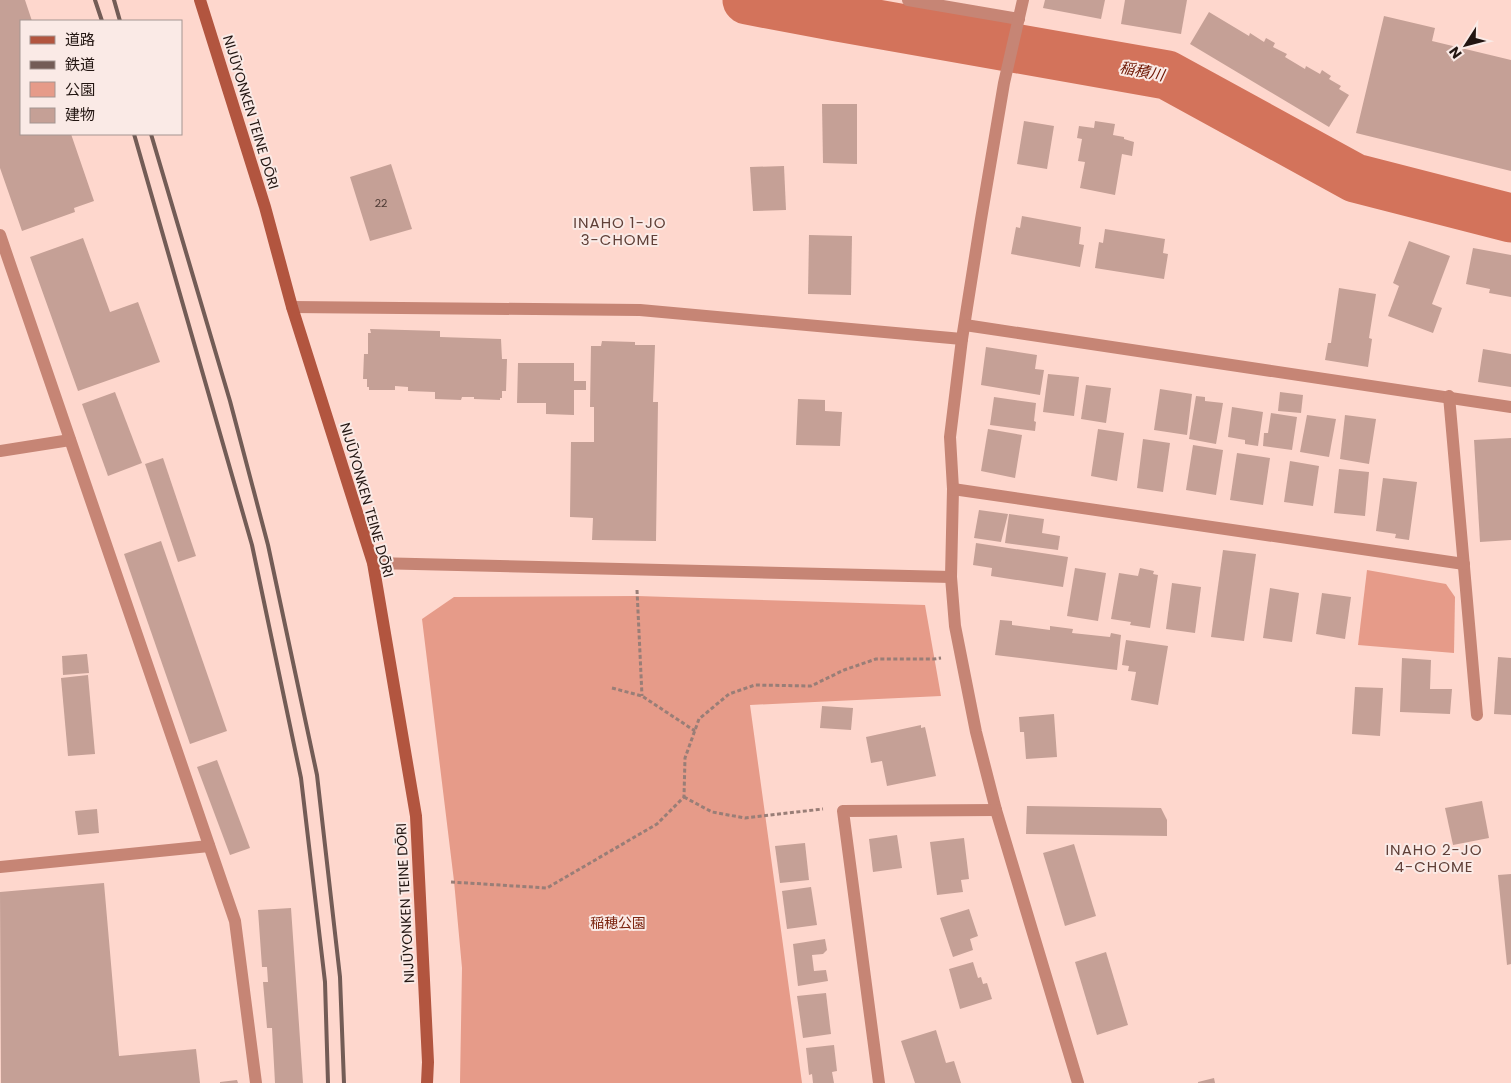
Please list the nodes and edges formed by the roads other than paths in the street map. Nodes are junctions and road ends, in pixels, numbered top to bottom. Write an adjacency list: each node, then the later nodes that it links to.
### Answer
1 (200, 0): 6 (street, NIJŪYONKEN TEINE DŌRI)
2 (908, 0): 4 (street)
3 (1023, 0): 4 (street)
4 (1018, 24): 7 (street)
5 (0, 236): 11 (street)
6 (292, 307): 8 (street); 14 (street, NIJŪYONKEN TEINE DŌRI)
7 (964, 325): 8 (street); 9 (street)
8 (962, 339): 13 (street)
9 (1449, 396): 10 (street); 15 (street)
10 (1511, 407)
11 (70, 440): 12 (street); 19 (street)
12 (0, 451)
13 (953, 490): 15 (street); 16 (street)
14 (373, 563): 16 (street); 22 (street, NIJŪYONKEN TEINE DŌRI)
15 (1464, 564): 17 (street)
16 (951, 577): 18 (street)
17 (1477, 715)
18 (996, 810): 23 (street); 24 (street)
19 (209, 846): 20 (street); 21 (street)
20 (0, 867)
21 (256, 1083)
22 (427, 1083)
23 (879, 1083)
24 (1078, 1083)

